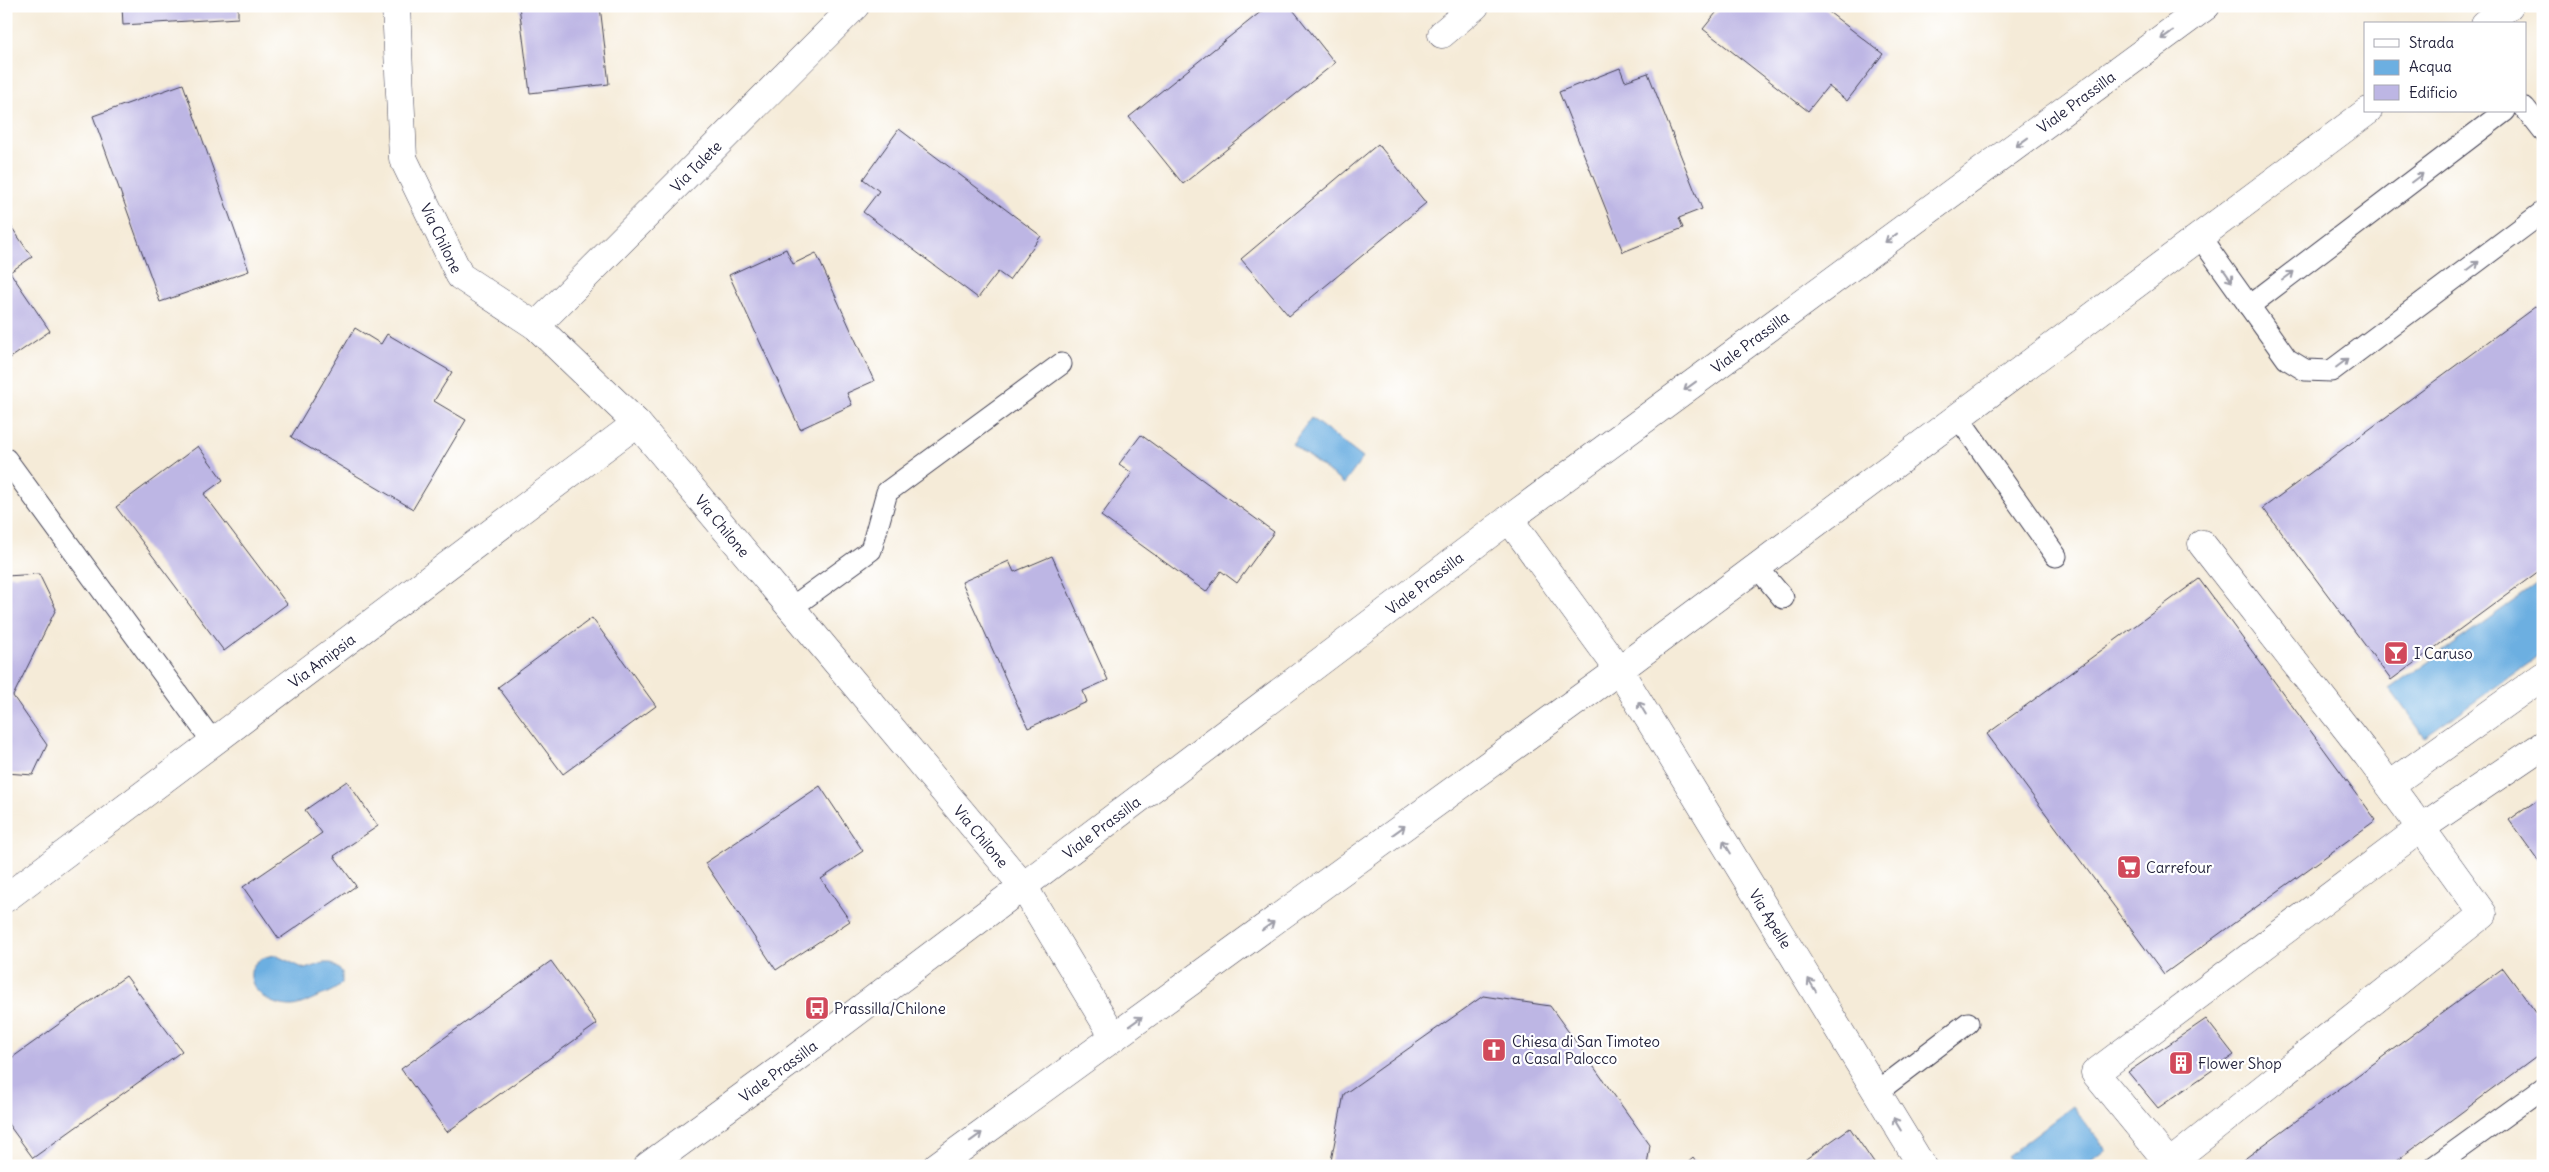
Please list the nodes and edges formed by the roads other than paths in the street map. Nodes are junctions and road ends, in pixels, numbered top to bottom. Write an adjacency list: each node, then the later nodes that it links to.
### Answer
1 (396, 6): 15 (street, Via Chilone)
2 (855, 6): 15 (street, Via Talete)
3 (1476, 6): 7 (street)
4 (2206, 6): 20 (street, Viale Prassilla, one-way to 20)
5 (2509, 6): 6 (street)
6 (2488, 22)
7 (1442, 34)
8 (2526, 109): 11 (lane)
9 (2367, 112): 13 (street)
10 (2504, 112): 14 (lane, one-way to 10)
11 (2543, 131)
12 (2543, 212): 14 (lane, one-way to 12)
13 (2200, 237): 14 (lane, one-way to 14); 17 (street)
14 (2249, 306)
15 (536, 326): 18 (street, Via Chilone)
16 (1061, 364): 25 (lane)
17 (1958, 417): 22 (lane); 23 (street)
18 (636, 424): 25 (street, Via Chilone); 28 (street, Via Amipsia)
19 (6, 459): 28 (lane)
20 (1509, 519): 26 (street, Via Apelle); 32 (street, Viale Prassilla)
21 (2202, 544): 30 (street)
22 (2056, 556)
23 (1757, 567): 24 (lane); 26 (street)
24 (1783, 598)
25 (791, 608): 32 (street, Via Chilone)
26 (1619, 670): 35 (street, one-way to 26); 37 (street, Via Apelle, one-way to 26)
27 (2543, 676): 30 (street)
28 (213, 742): 33 (street, Via Amipsia)
29 (2543, 745): 31 (street)
30 (2390, 786): 31 (street)
31 (2420, 828): 38 (street); 38 (street)
32 (1023, 886): 35 (street, Via Chilone); 39 (street, Viale Prassilla)
33 (6, 898)
34 (1968, 1023): 37 (lane)
35 (1114, 1037): 40 (street, one-way to 35)
36 (2543, 1088): 42 (lane)
37 (1877, 1092): 41 (street, Via Apelle, one-way to 37)
38 (2167, 1164)
39 (648, 1166)
40 (937, 1166)
41 (1922, 1166)
42 (2435, 1166)

